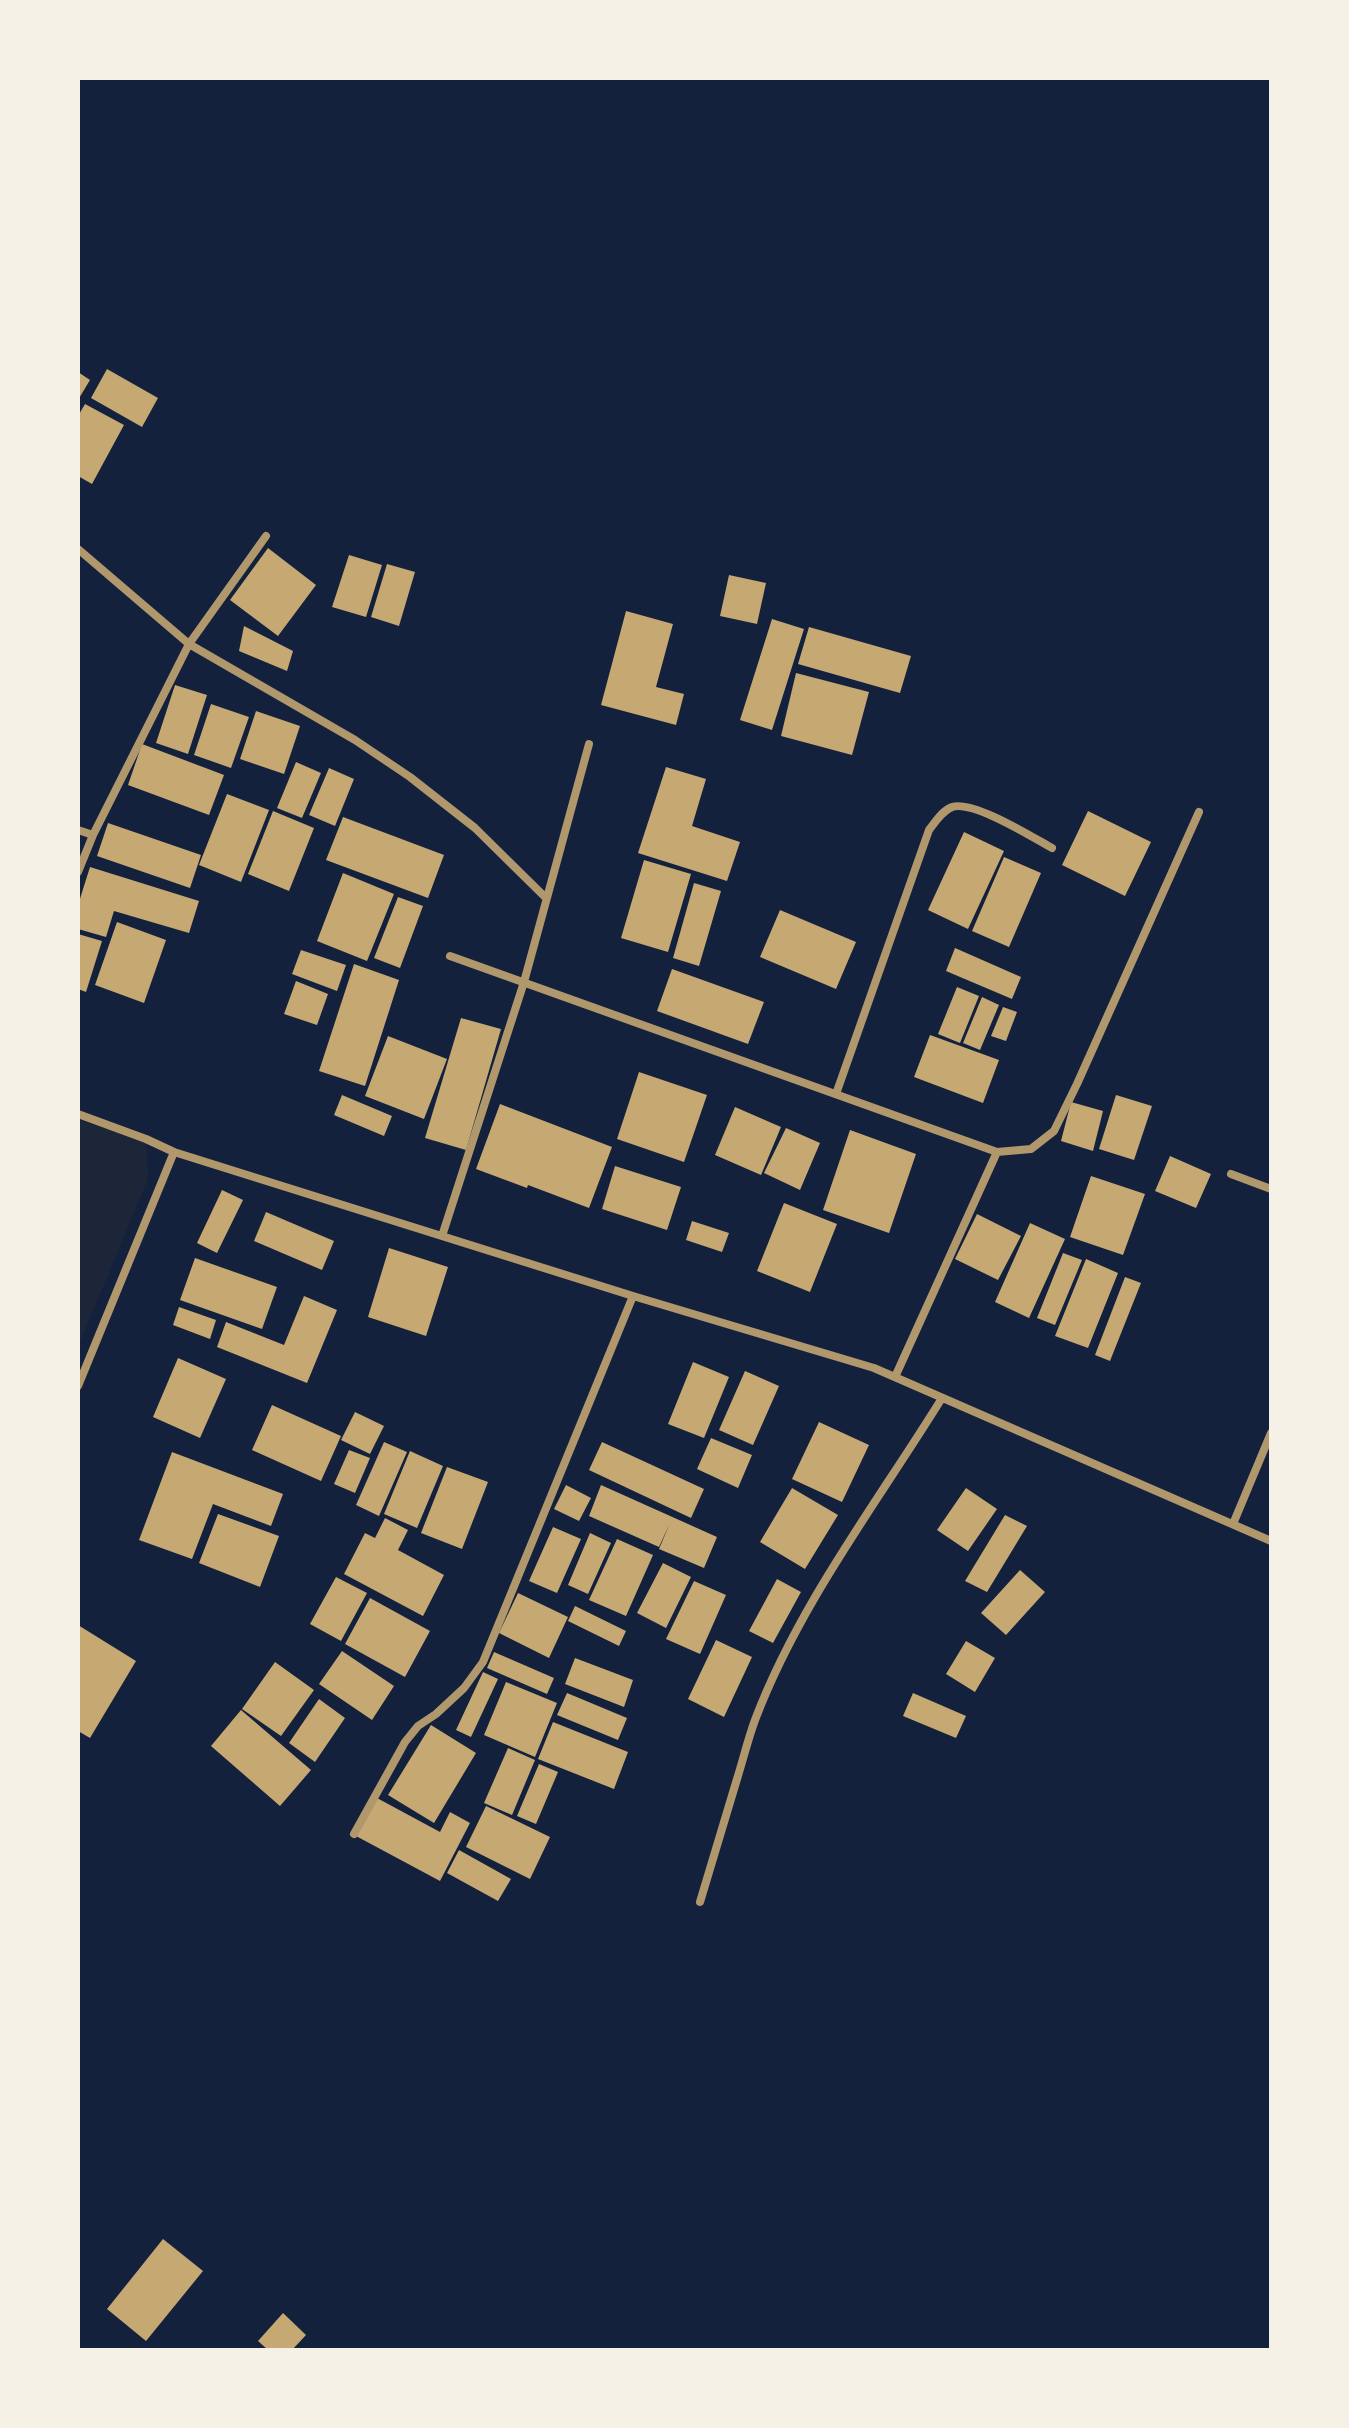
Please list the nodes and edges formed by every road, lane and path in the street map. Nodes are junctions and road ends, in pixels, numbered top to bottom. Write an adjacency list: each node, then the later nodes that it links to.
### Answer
1 (266, 536): 3 (street)
2 (78, 549): 3 (street)
3 (189, 644): 7 (street); 10 (street)
4 (589, 744): 10 (street)
5 (1199, 812): 16 (street)
6 (78, 830): 7 (street)
7 (93, 835): 9 (street)
8 (1052, 848): 13 (street)
9 (78, 872)
10 (546, 898): 12 (street)
11 (450, 956): 12 (street)
12 (524, 982): 13 (street); 19 (street)
13 (836, 1094): 16 (street)
14 (78, 1114): 15 (street)
15 (174, 1152): 19 (street); 22 (street)
16 (997, 1152): 21 (street)
17 (1231, 1174): 18 (street)
18 (1271, 1189)
19 (442, 1236): 20 (street)
20 (633, 1296): 21 (street); 27 (street)
21 (895, 1377): 23 (street)
22 (78, 1386)
23 (942, 1398): 25 (street); 28 (street)
24 (1271, 1433): 25 (street)
25 (1233, 1524): 26 (street)
26 (1271, 1541)
27 (354, 1834)
28 (700, 1902)

